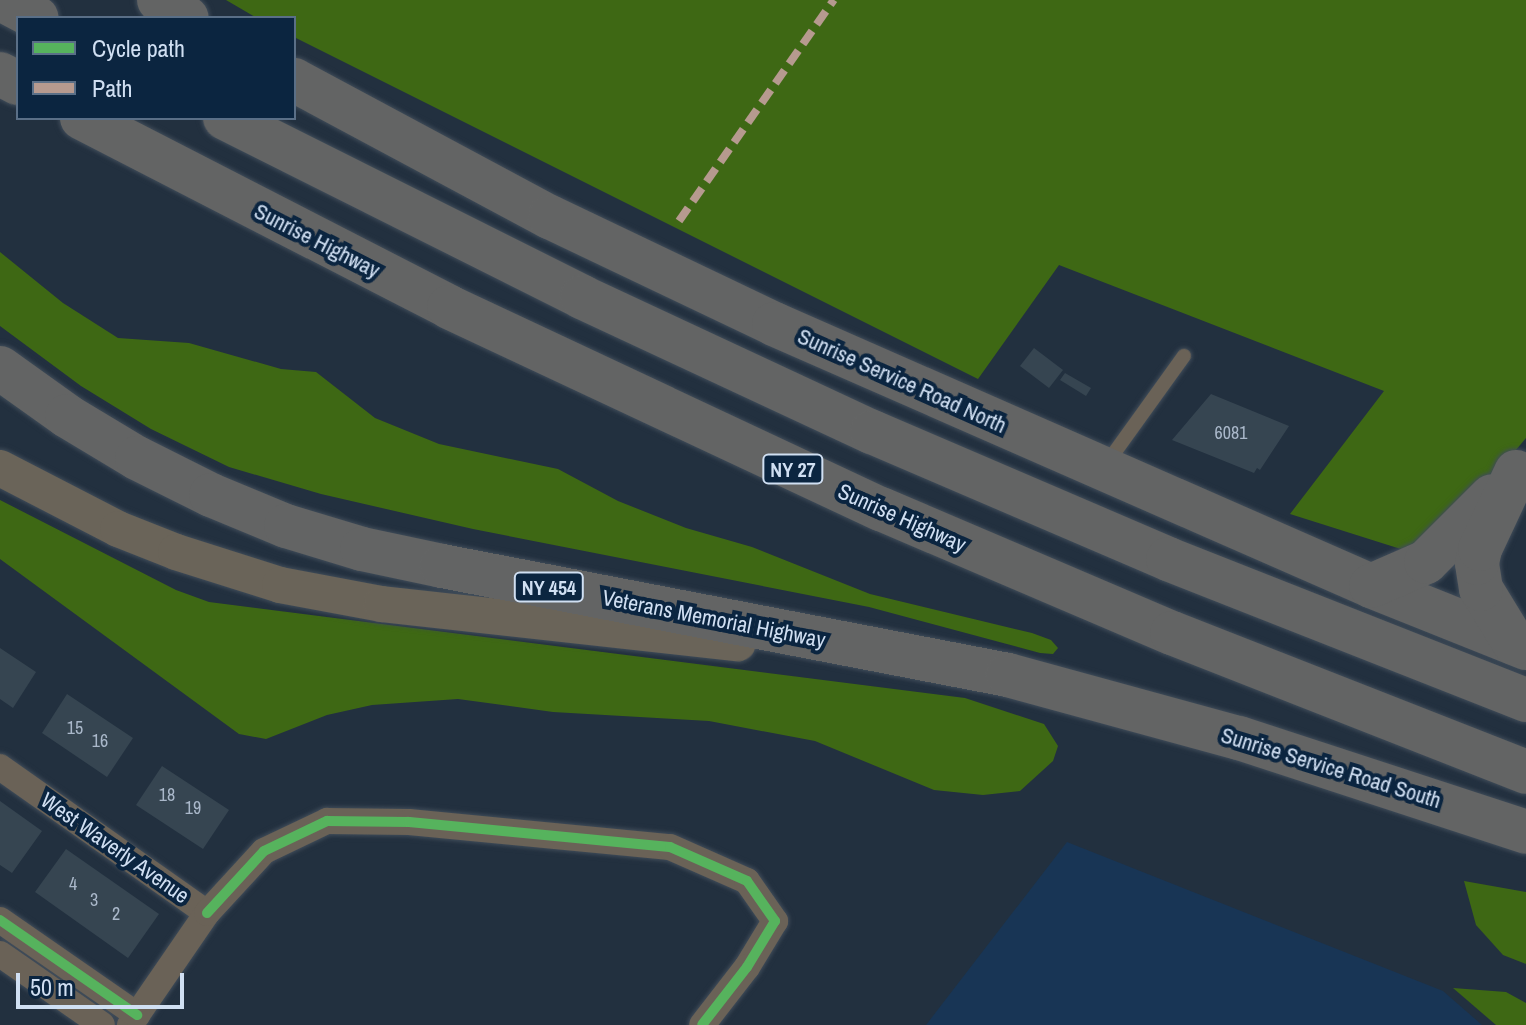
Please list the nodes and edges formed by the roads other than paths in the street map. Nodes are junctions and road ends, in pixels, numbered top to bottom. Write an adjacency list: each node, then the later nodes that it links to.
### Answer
1 (3, 0): 4 (highway)
2 (142, 0): 5 (main road)
3 (159, 0): 6 (highway)
4 (33, 16)
5 (173, 16)
6 (184, 16)
7 (296, 81): 14 (highway, Sunrise Service Road North)
8 (86, 120): 20 (highway, Sunrise Highway / NY 27)
9 (229, 120): 17 (highway)
10 (1184, 356): 14 (lane)
11 (0, 368): 18 (highway, Veterans Memorial Highway / NY 454)
12 (1521, 466): 15 (highway); 16 (highway)
13 (0, 468): 18 (main road)
14 (1102, 470): 15 (highway, Sunrise Service Road North)
15 (1371, 586): 16 (highway, Sunrise Service Road North)
16 (1520, 646)
17 (1526, 700)
18 (1134, 710): 21 (highway, Sunrise Service Road South)
19 (0, 767): 22 (street, West Waverly Avenue)
20 (1526, 772)
21 (1526, 832)
22 (207, 913): 25 (street, West Waverly Avenue); 27 (street)
23 (0, 920): 25 (street, West Waverly Avenue)
24 (0, 954): 26 (street)
25 (132, 1022)
26 (102, 1025)
27 (702, 1025)

